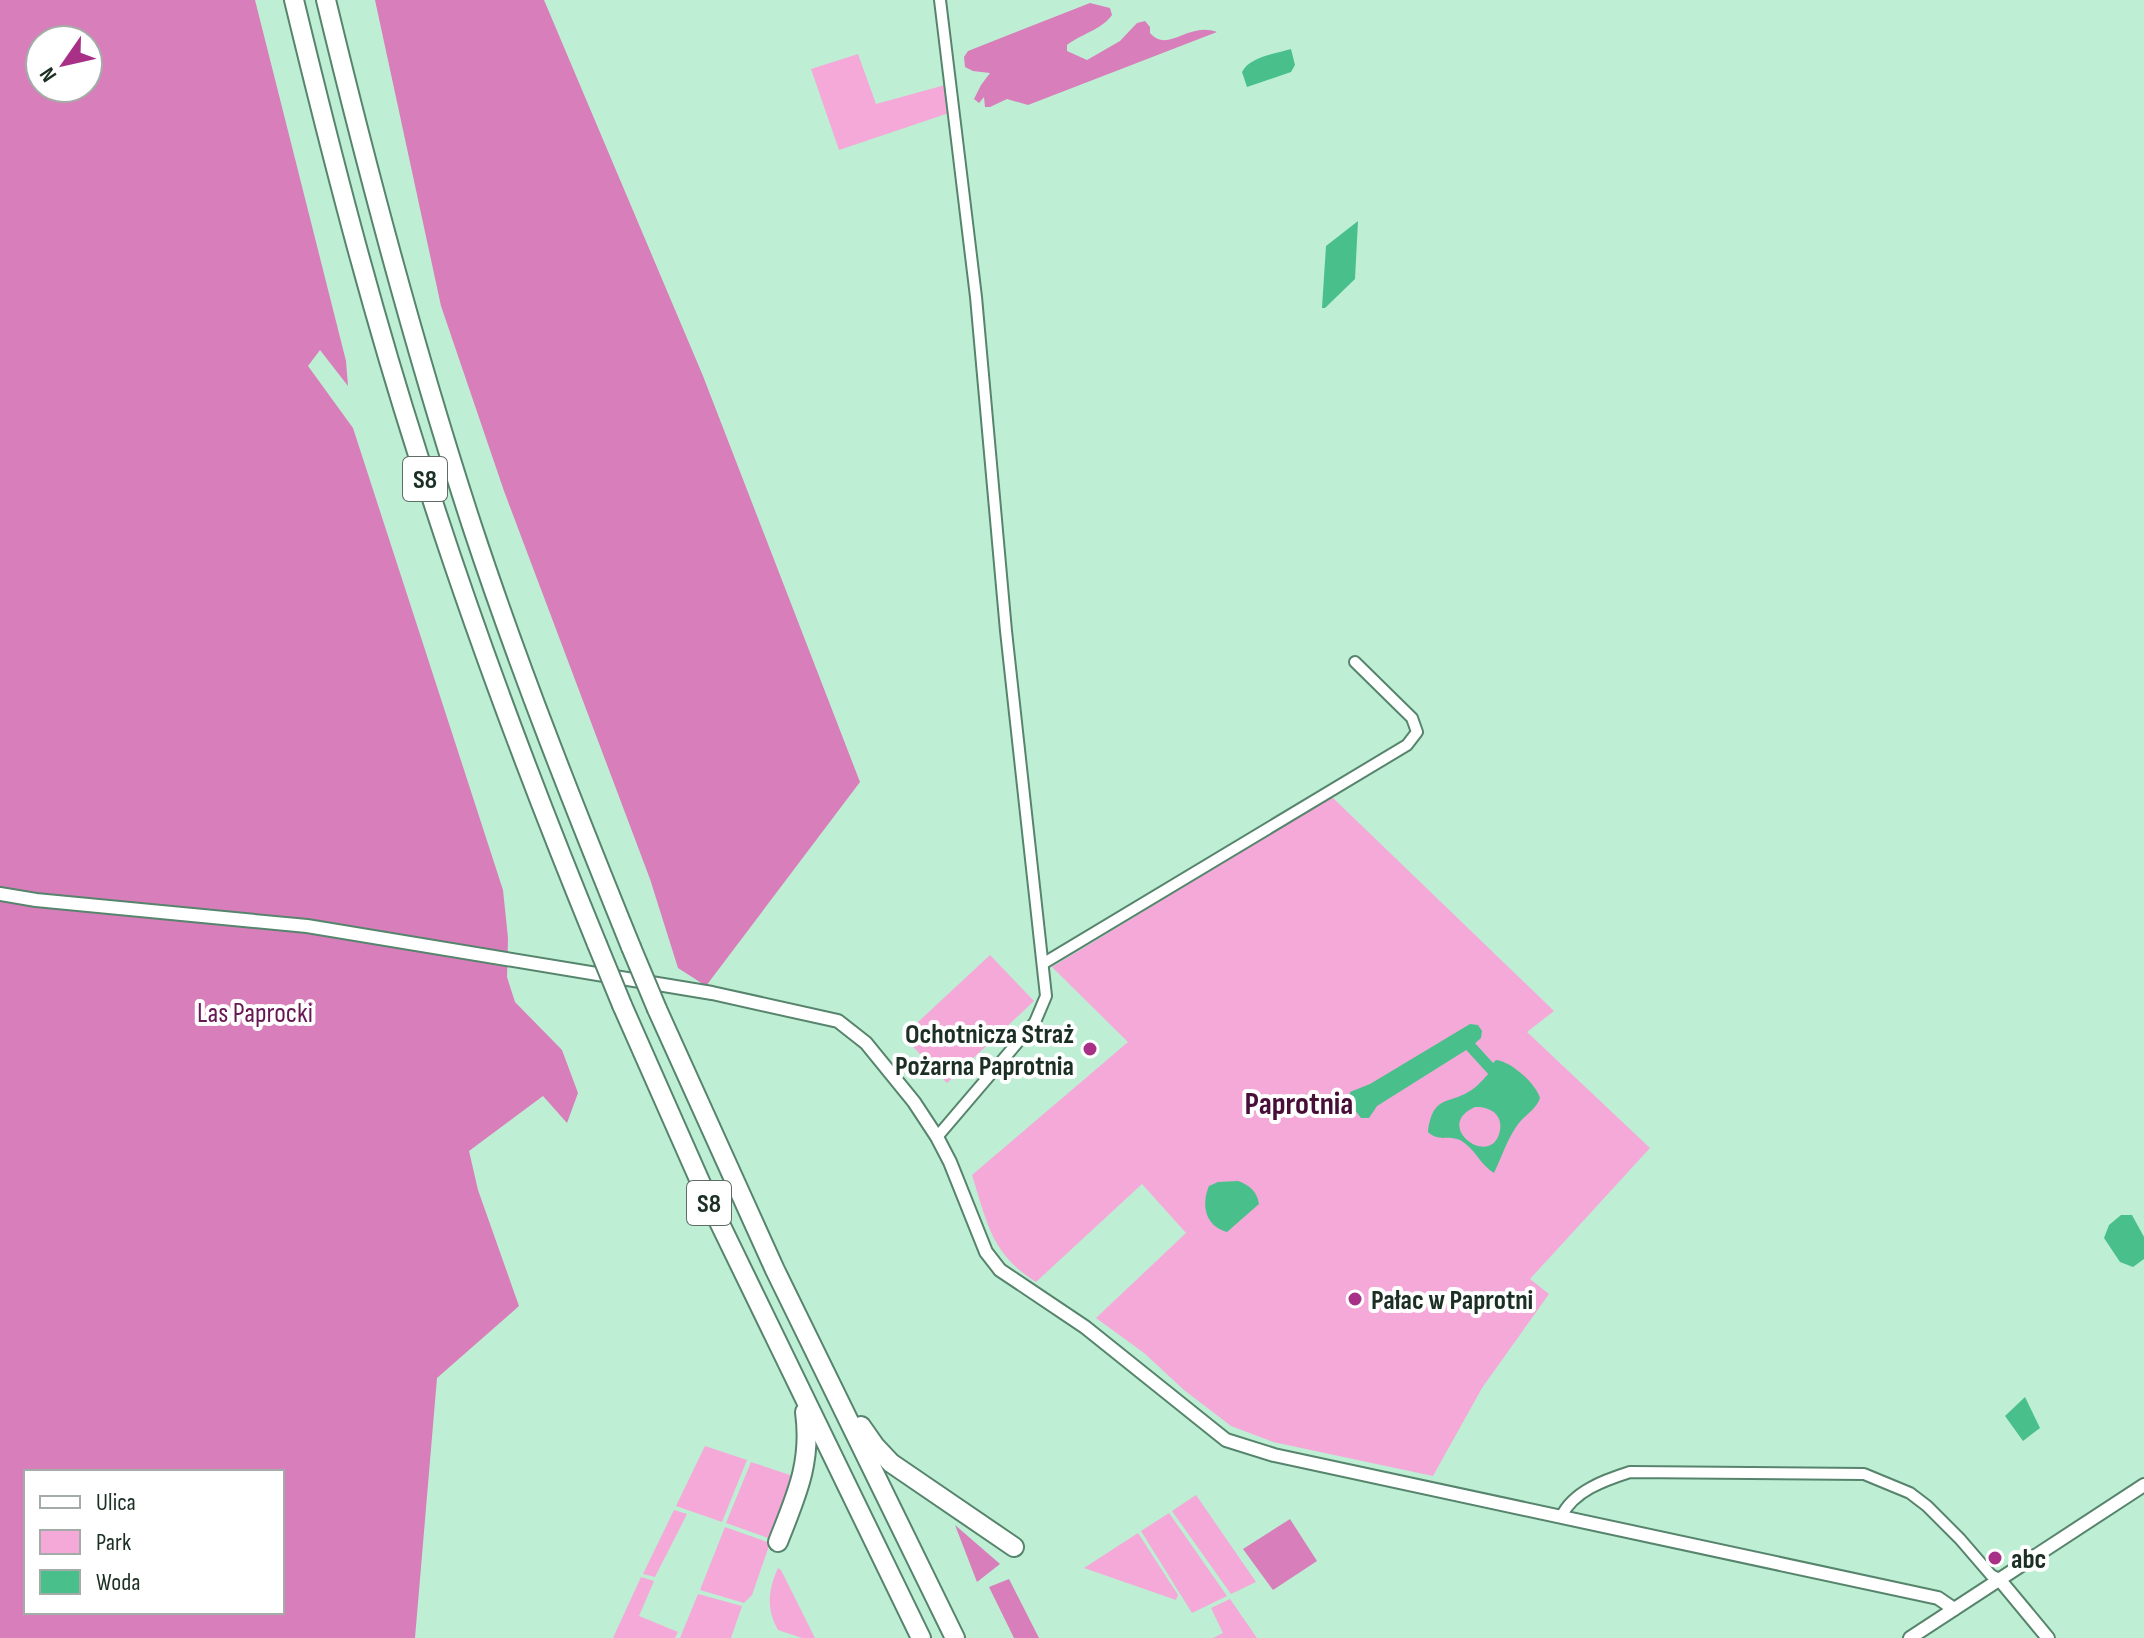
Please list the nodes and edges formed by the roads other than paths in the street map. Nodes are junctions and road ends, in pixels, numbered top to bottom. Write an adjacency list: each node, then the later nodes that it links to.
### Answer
1 (294, 0): 9 (highway, S8, bridge)
2 (326, 0): 8 (highway, S8, bridge)
3 (940, 0): 6 (street)
4 (1355, 662): 6 (street)
5 (0, 894): 7 (street)
6 (1044, 963): 7 (street)
7 (937, 1137): 11 (street)
8 (826, 1375): 13 (highway); 17 (highway, S8)
9 (803, 1398): 12 (highway); 16 (highway, S8)
10 (2144, 1485): 14 (street)
11 (1561, 1517): 14 (street); 15 (street)
12 (778, 1542)
13 (1014, 1547)
14 (1999, 1579): 15 (street); 19 (street)
15 (1954, 1609): 18 (street)
16 (921, 1638)
17 (955, 1638)
18 (1910, 1638)
19 (2048, 1638)

